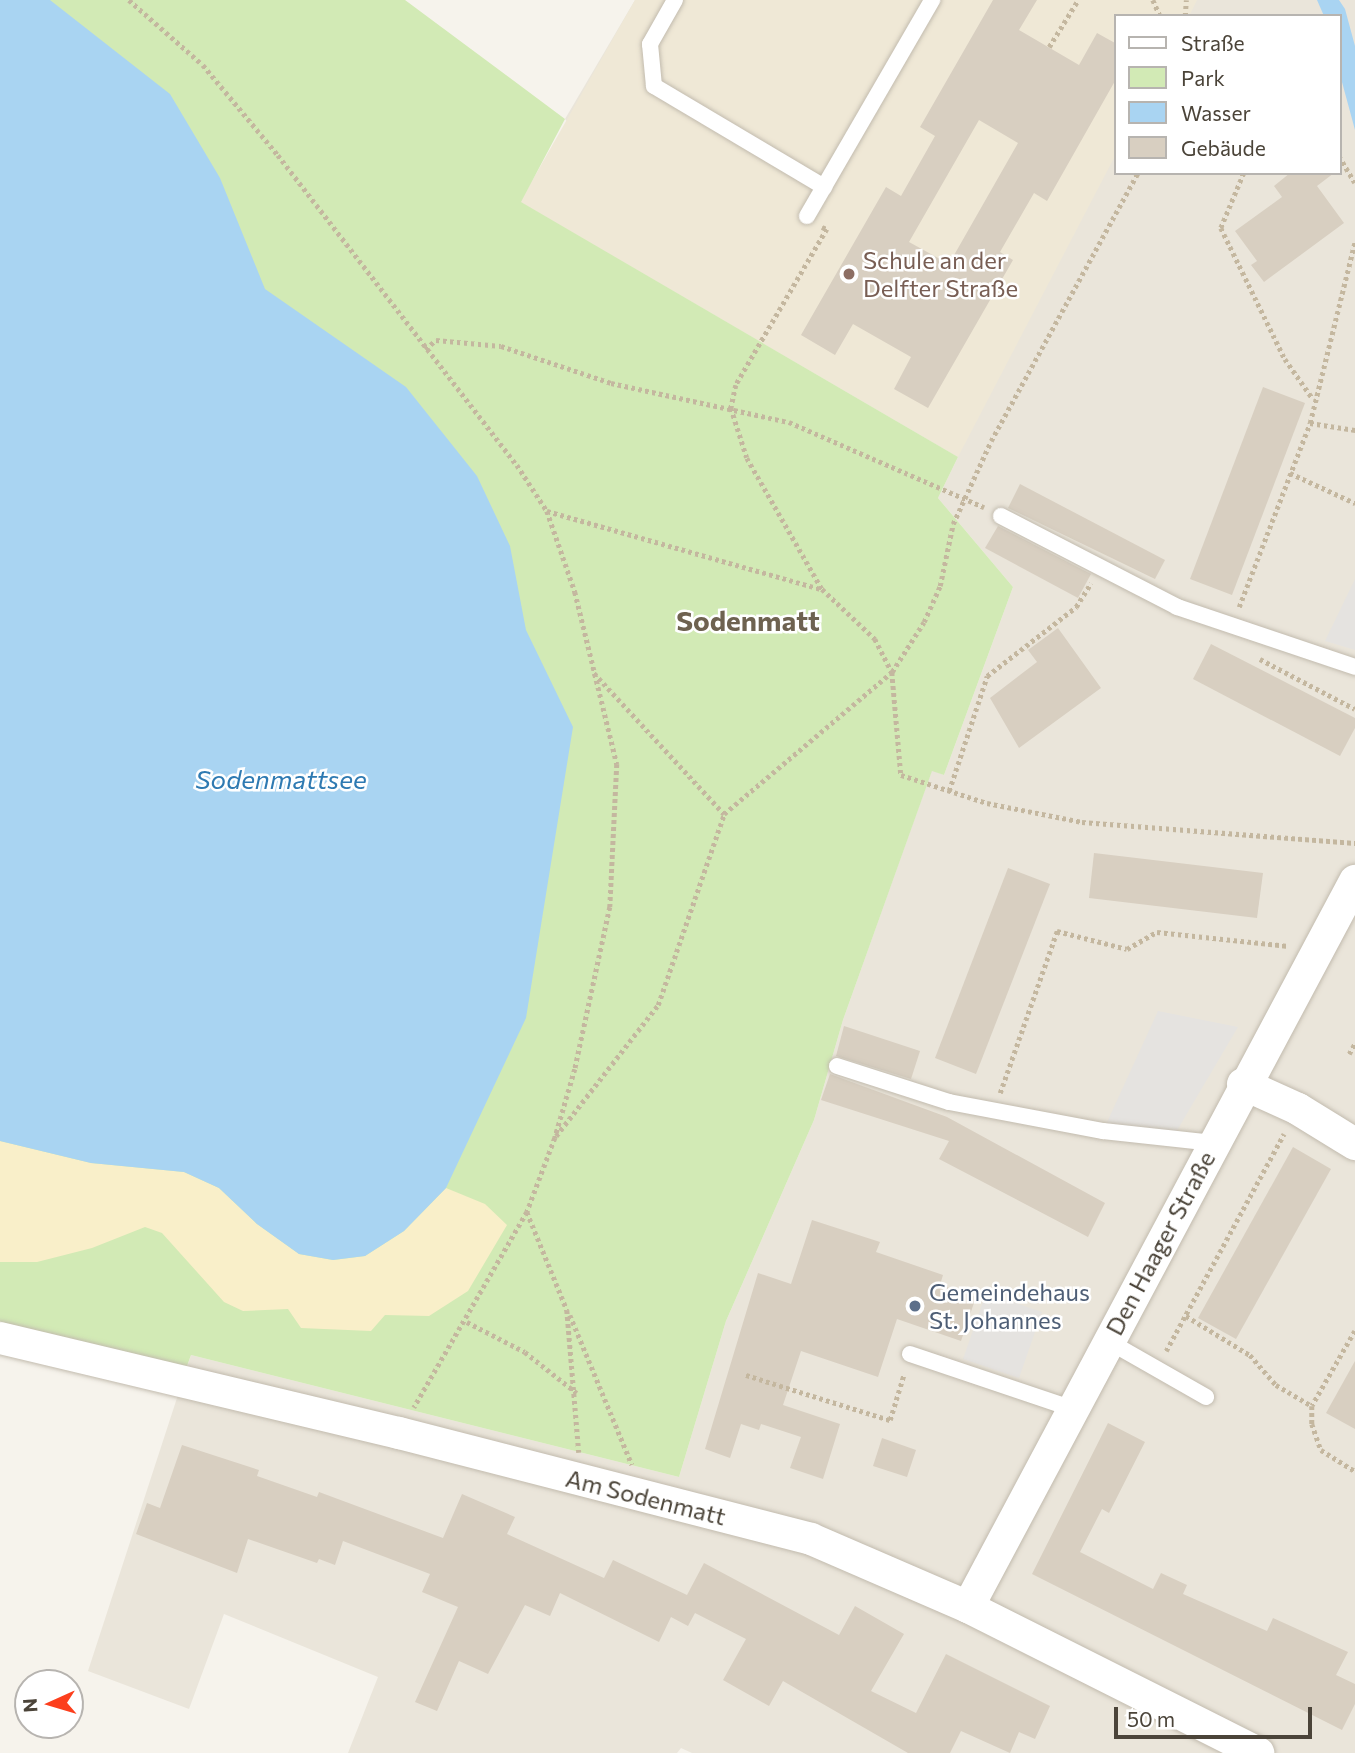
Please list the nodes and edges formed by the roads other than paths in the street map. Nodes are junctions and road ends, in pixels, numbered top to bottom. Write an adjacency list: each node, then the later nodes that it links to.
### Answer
1 (675, 0): 3 (lane)
2 (932, 0): 3 (lane)
3 (824, 187): 4 (lane)
4 (807, 216)
5 (1001, 516): 6 (lane)
6 (1355, 667)
7 (1355, 881): 9 (street, Den Haager Straße)
8 (837, 1066): 10 (lane)
9 (1244, 1084): 10 (street, Den Haager Straße); 11 (street)
10 (1213, 1143): 13 (street, Den Haager Straße)
11 (1355, 1144)
12 (0, 1338): 17 (street, Am Sodenmatt)
13 (1108, 1342): 15 (lane); 16 (street, Den Haager Straße)
14 (910, 1354): 16 (lane)
15 (1206, 1396)
16 (1073, 1409): 17 (street, Den Haager Straße)
17 (968, 1607): 18 (street, Am Sodenmatt)
18 (1258, 1753)

